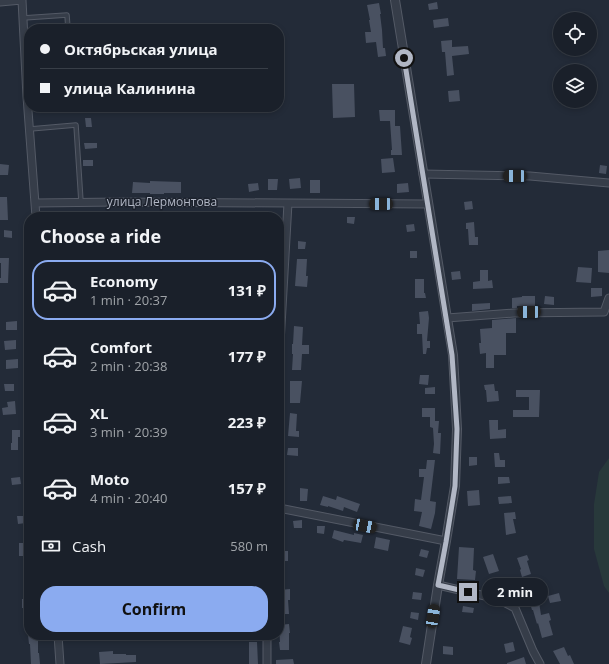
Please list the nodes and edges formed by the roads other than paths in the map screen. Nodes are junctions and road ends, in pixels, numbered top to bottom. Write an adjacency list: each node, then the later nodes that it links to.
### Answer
1 (22, 0): 3 (street); 4 (street)
2 (395, 0): 9 (street)
3 (0, 2)
4 (23, 18): 5 (lane); 6 (street)
5 (68, 24)
6 (24, 30)
7 (29, 112): 8 (street)
8 (30, 129): 11 (lane); 12 (street)
9 (423, 174): 10 (street); 14 (street)
10 (609, 183)
11 (81, 202): 12 (street, улица Лермонтова); 13 (street, улица Лермонтова)
12 (35, 203): 15 (street)
13 (288, 203): 14 (street, улица Лермонтова); 16 (street)
14 (428, 204): 18 (street)
15 (36, 212)
16 (284, 273)
17 (609, 298): 18 (street)
18 (447, 318): 20 (street)
19 (284, 509): 20 (street)
20 (446, 542): 21 (street)
21 (438, 585): 26 (street); 27 (street)
22 (58, 640): 24 (street)
23 (267, 640): 25 (street)
24 (60, 664)
25 (267, 664)
26 (426, 664)
27 (540, 664)

